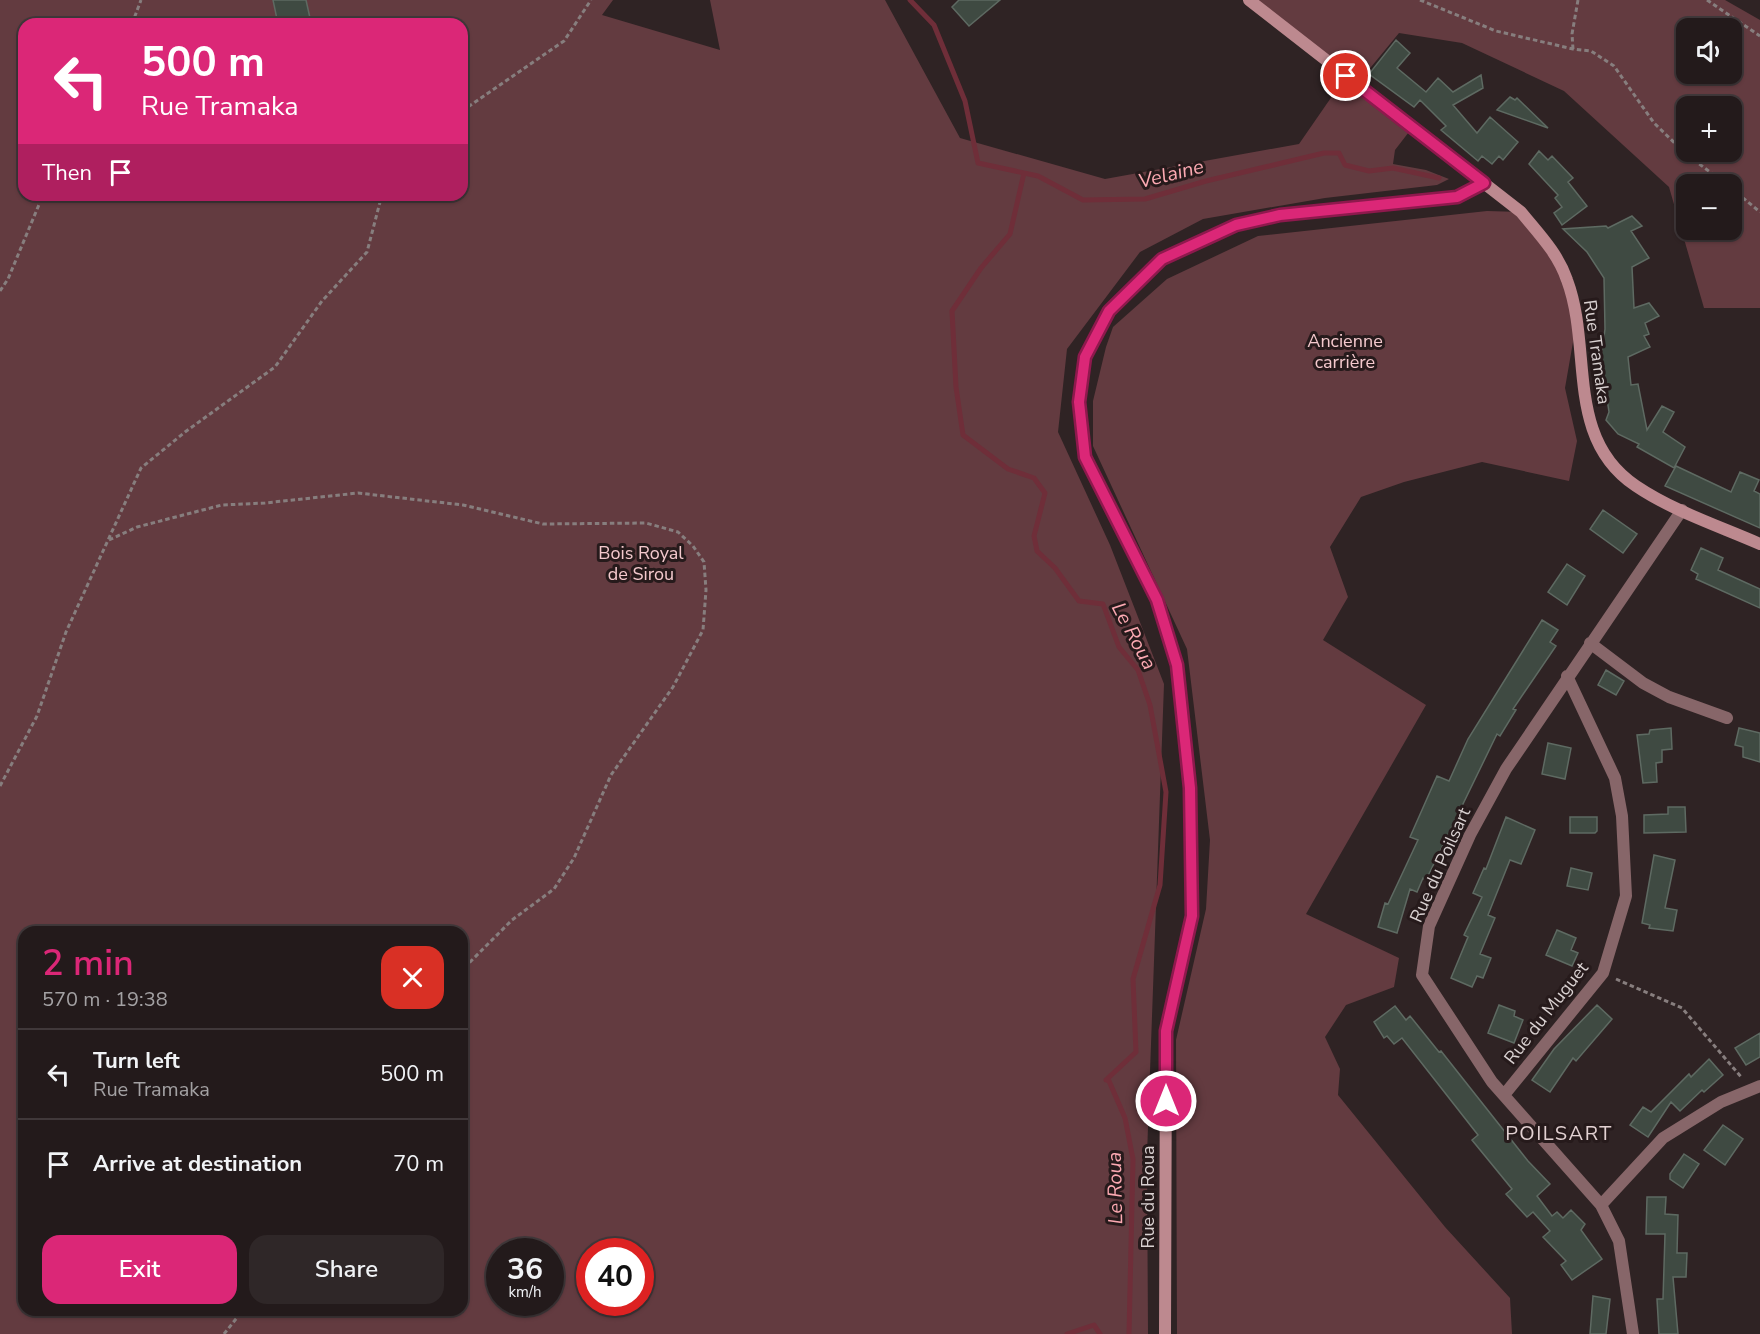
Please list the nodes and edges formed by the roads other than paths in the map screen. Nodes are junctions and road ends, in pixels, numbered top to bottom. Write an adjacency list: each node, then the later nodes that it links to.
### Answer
1 (1249, 0): 2 (street, Rue Tramaka)
2 (1484, 183): 3 (street, Rue Tramaka); 12 (street, Rue du Roua)
3 (1682, 510): 4 (street, Rue Tramaka); 5 (street, Rue du Poilsart)
4 (1760, 544)
5 (1590, 644): 6 (street, Rue du Poilsart); 7 (street)
6 (1568, 676): 9 (street, Rue du Muguet); 9 (street, Rue du Poilsart)
7 (1726, 718)
8 (1758, 1089): 10 (street)
9 (1504, 1095): 10 (street, Rue du Poilsart)
10 (1601, 1205): 11 (street, Rue du Poilsart)
11 (1631, 1332)
12 (1166, 1334)

